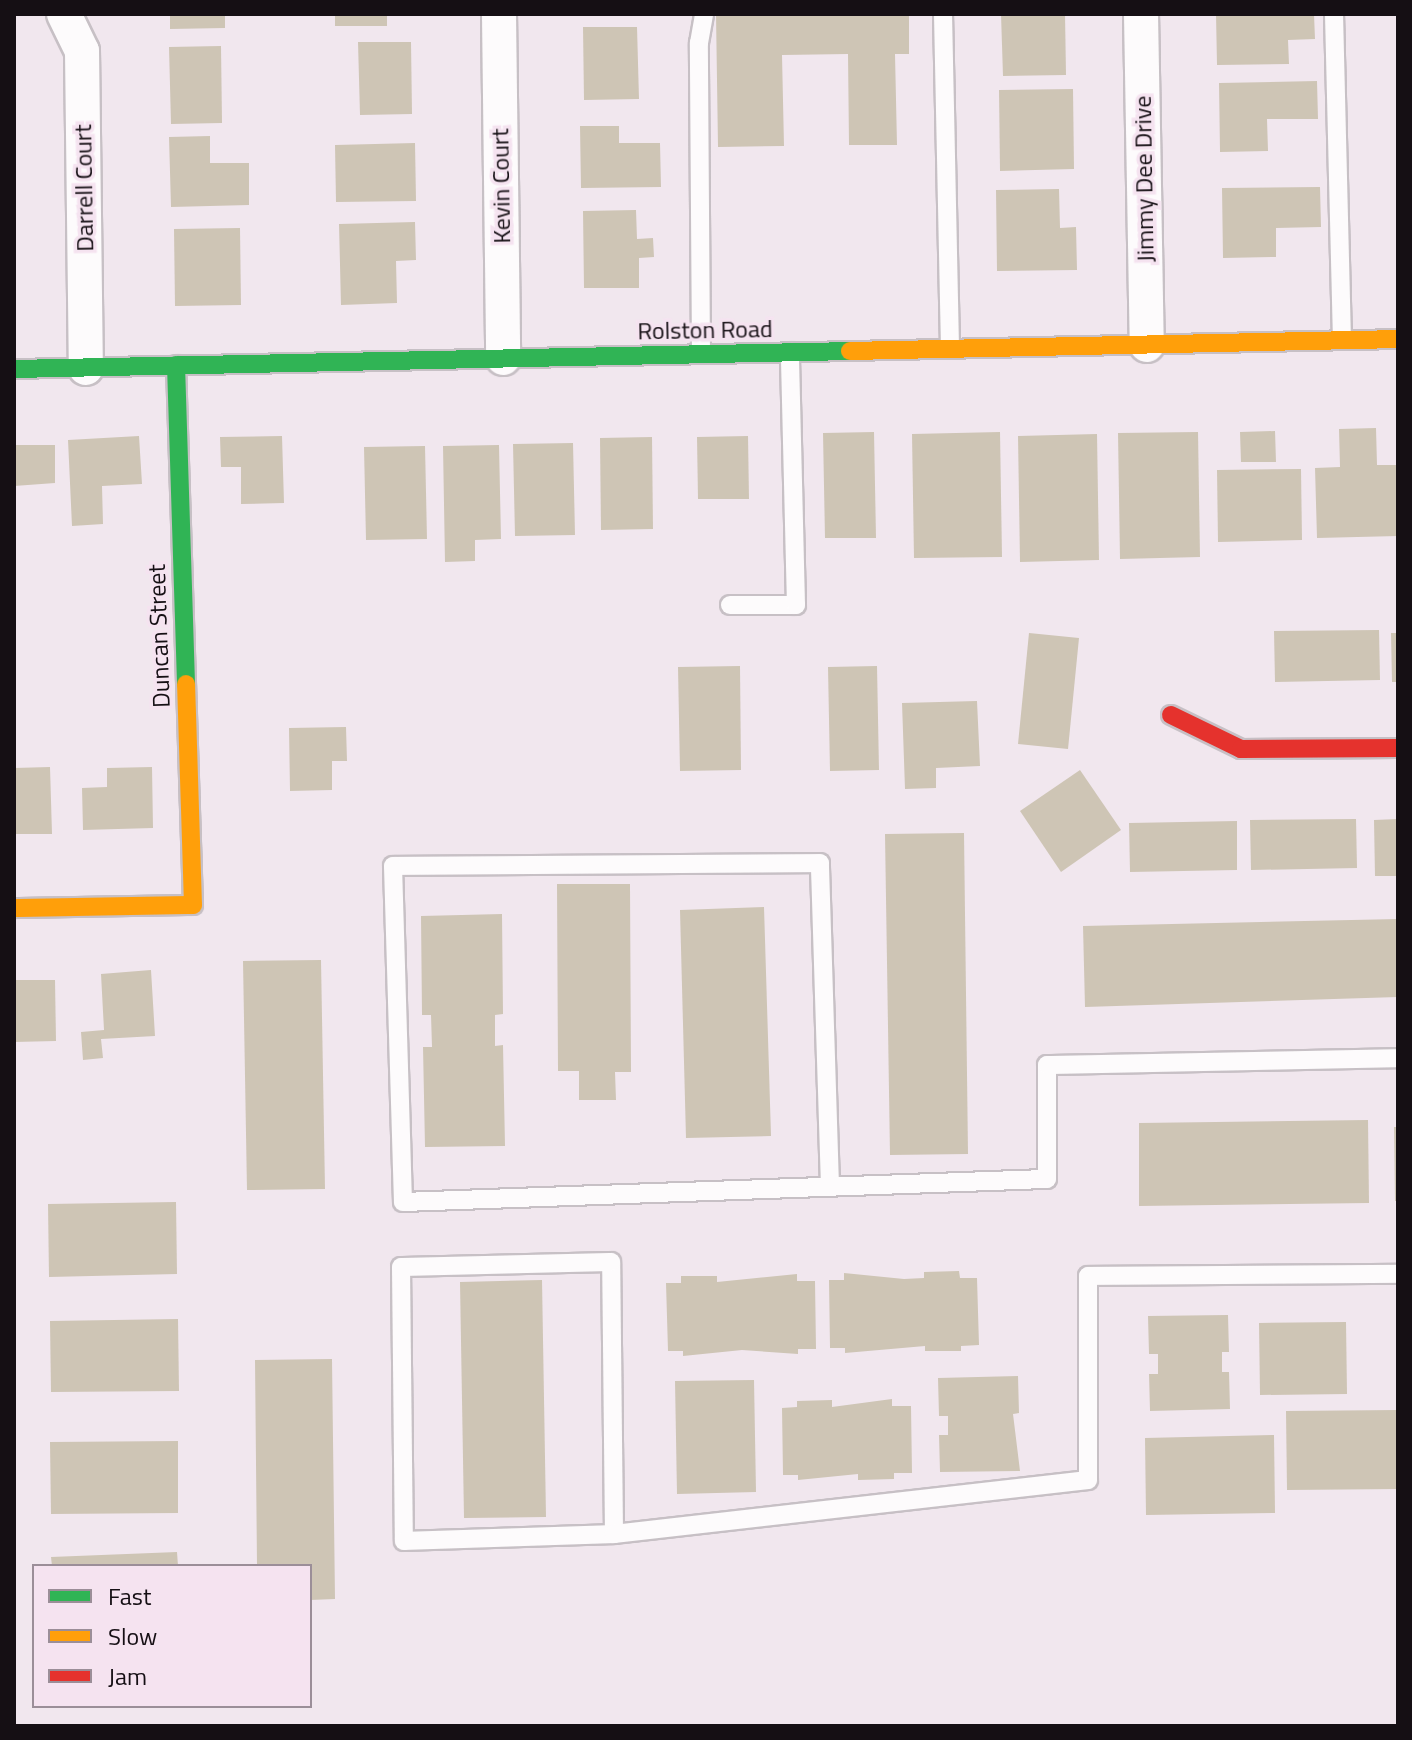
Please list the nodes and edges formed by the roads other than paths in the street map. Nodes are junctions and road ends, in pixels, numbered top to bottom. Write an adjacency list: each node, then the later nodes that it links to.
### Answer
1 (64, 14): 15 (street, Darrell Court)
2 (499, 14): 13 (street, Kevin Court)
3 (704, 14): 12 (lane)
4 (943, 14): 10 (lane)
5 (1141, 14): 9 (street, Jimmy Dee Drive)
6 (1334, 14): 8 (lane)
7 (1398, 339): 8 (street, Rolston Road)
8 (1342, 340): 9 (street, Rolston Road)
9 (1147, 345): 10 (street, Rolston Road)
10 (950, 349): 11 (street, Rolston Road)
11 (790, 352): 12 (street, Rolston Road); 17 (lane)
12 (701, 354): 13 (street, Rolston Road)
13 (503, 358): 14 (street, Rolston Road)
14 (176, 365): 15 (street, Rolston Road); 20 (street, Duncan Street)
15 (86, 368): 16 (street, Rolston Road)
16 (14, 369)
17 (730, 605)
18 (1171, 715): 19 (street)
19 (1398, 748)
20 (14, 908)
21 (1398, 1058): 22 (lane)
22 (830, 1186): 22 (lane)
23 (1398, 1274): 24 (lane)
24 (614, 1534): 24 (lane)

